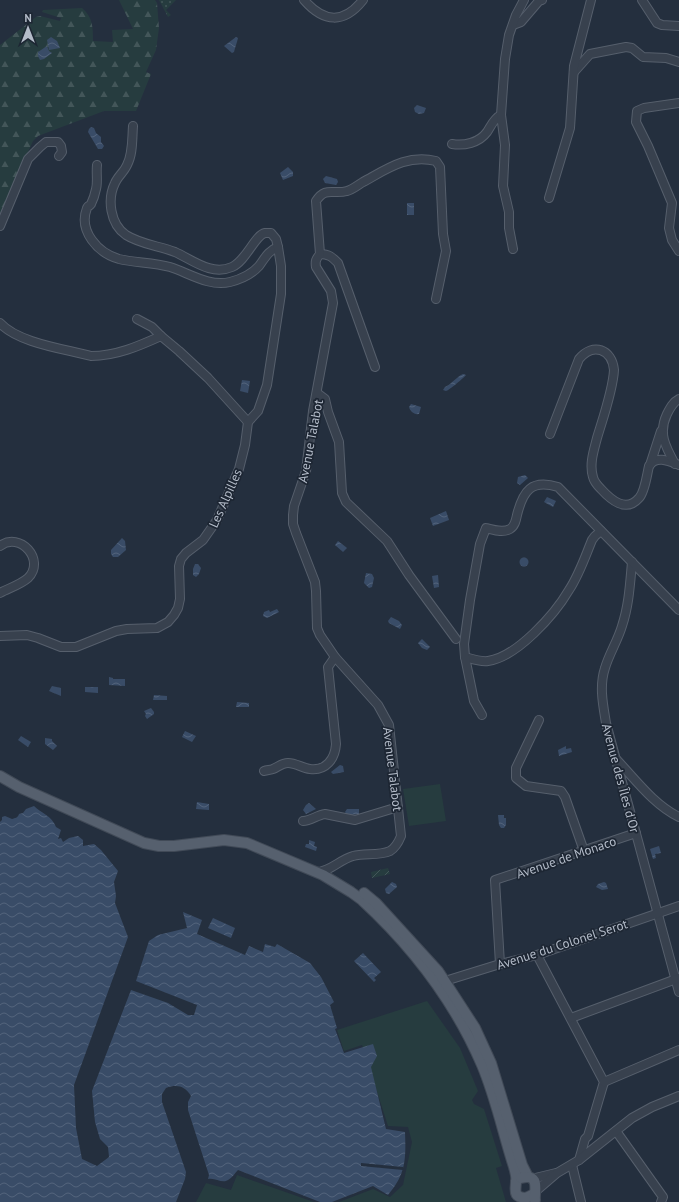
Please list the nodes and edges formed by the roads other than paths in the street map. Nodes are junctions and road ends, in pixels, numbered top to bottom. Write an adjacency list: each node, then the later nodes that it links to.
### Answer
1 (304, 0): 2 (street)
2 (363, 0)
3 (524, 0): 7 (street)
4 (542, 0): 7 (street)
5 (591, 0): 10 (street)
6 (642, 0): 8 (street)
7 (513, 25): 12 (street)
8 (679, 26)
9 (679, 62): 10 (street)
10 (574, 72): 17 (street)
11 (679, 103): 21 (street)
12 (501, 115): 14 (street); 20 (street)
13 (133, 126): 19 (street, Les Alpilles)
14 (452, 144)
15 (59, 156): 18 (street)
16 (97, 165): 19 (street)
17 (549, 198)
18 (0, 226)
19 (278, 248): 32 (street, Les Alpilles)
20 (513, 249)
21 (679, 251)
22 (320, 254): 23 (street); 27 (street); 28 (street)
23 (436, 299)
24 (137, 319): 26 (street)
25 (0, 323): 26 (street)
26 (161, 336): 32 (street)
27 (375, 367)
28 (317, 393): 30 (street, Avenue Talabot); 31 (street, Avenue Talabot)
29 (679, 399): 33 (street)
30 (313, 411): 31 (street); 45 (street, Avenue Talabot)
31 (328, 412): 43 (street, Avenue Talabot)
32 (248, 422): 42 (street, Les Alpilles)
33 (662, 428): 35 (street); 36 (street)
34 (550, 434): 36 (street)
35 (677, 464): 36 (street)
36 (649, 466)
37 (601, 531): 39 (street); 44 (street); 44 (street)
38 (0, 546): 40 (street)
39 (632, 562): 41 (street); 48 (street, Avenue des Îles d'Or)
40 (0, 593)
41 (679, 610)
42 (0, 636)
43 (456, 639)
44 (465, 656): 46 (street)
45 (335, 657): 50 (street); 52 (street, Avenue Talabot)
46 (482, 715)
47 (539, 720): 56 (street)
48 (616, 758): 53 (street); 55 (street, Avenue des Îles d'Or)
49 (0, 768): 57 (main road)
50 (264, 771)
51 (0, 776): 58 (main road)
52 (398, 808): 54 (street); 57 (street, Avenue Talabot)
53 (679, 817)
54 (304, 821)
55 (636, 833): 56 (street, Avenue de Monaco); 60 (street, Avenue des Îles d'Or)
56 (584, 851): 62 (street, Avenue de Monaco)
57 (327, 870): 58 (street); 64 (main road)
58 (316, 872): 64 (main road)
59 (679, 906): 60 (street, Avenue du Colonel Serot)
60 (658, 914): 61 (street, Avenue du Colonel Serot); 63 (street, Avenue des Îles d'Or)
61 (537, 955): 62 (street, Avenue du Colonel Serot); 66 (street)
62 (500, 964): 64 (street, Avenue du Colonel Serot)
63 (677, 978): 65 (street, Avenue des Îles d'Or); 66 (street)
64 (441, 983): 76 (main road); 77 (main road)
65 (679, 992)
66 (571, 1018): 68 (street)
67 (679, 1050): 68 (street)
68 (604, 1082): 71 (street)
69 (679, 1096): 70 (street)
70 (616, 1131): 72 (street); 81 (street)
71 (589, 1134): 72 (street); 73 (street)
72 (597, 1146): 73 (street)
73 (580, 1160): 74 (street)
74 (572, 1165): 75 (street); 80 (street)
75 (557, 1173): 76 (street); 78 (street)
76 (529, 1178): 77 (main road); 78 (main road)
77 (517, 1182): 79 (main road)
78 (535, 1196): 79 (main road)
79 (524, 1200)
80 (581, 1202)
81 (661, 1202)

